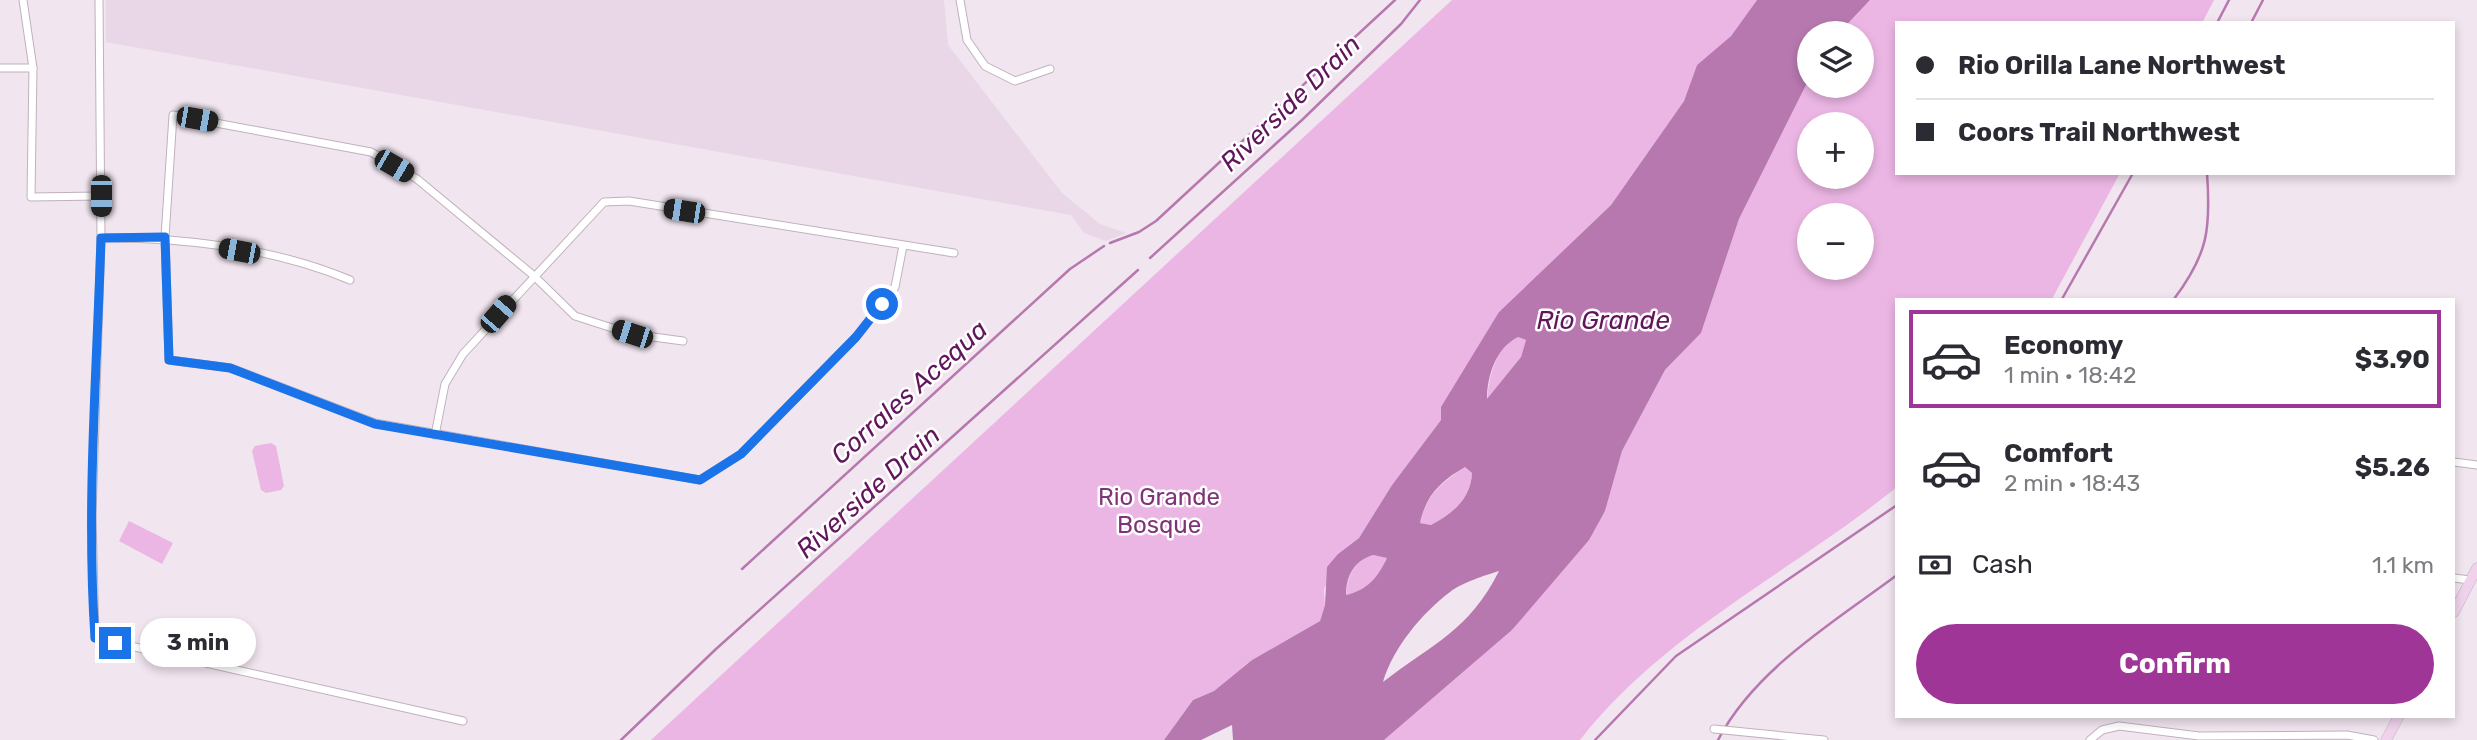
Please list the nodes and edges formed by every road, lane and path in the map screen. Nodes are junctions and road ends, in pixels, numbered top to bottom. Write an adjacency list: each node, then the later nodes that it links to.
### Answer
1 (23, 0): 5 (street)
2 (99, 0): 7 (street)
3 (960, 0): 6 (street)
4 (0, 68): 5 (street)
5 (33, 68): 7 (street)
6 (1050, 69)
7 (101, 196): 9 (street)
8 (165, 237): 9 (street); 12 (street); 13 (street); 15 (street)
9 (101, 238): 23 (street)
10 (903, 246): 11 (street); 12 (street); 15 (street)
11 (954, 253)
12 (533, 275): 14 (street); 15 (street)
13 (350, 280)
14 (683, 341)
15 (435, 435)
16 (2455, 462): 17 (street)
17 (2477, 465)
18 (2477, 568): 20 (street)
19 (2455, 578): 20 (street)
20 (2470, 580): 21 (street)
21 (2455, 610)
22 (2398, 718): 28 (street)
23 (463, 721)
24 (1716, 729): 25 (street)
25 (1824, 740)
26 (2091, 740): 27 (street)
27 (2374, 740)
28 (2386, 740)

